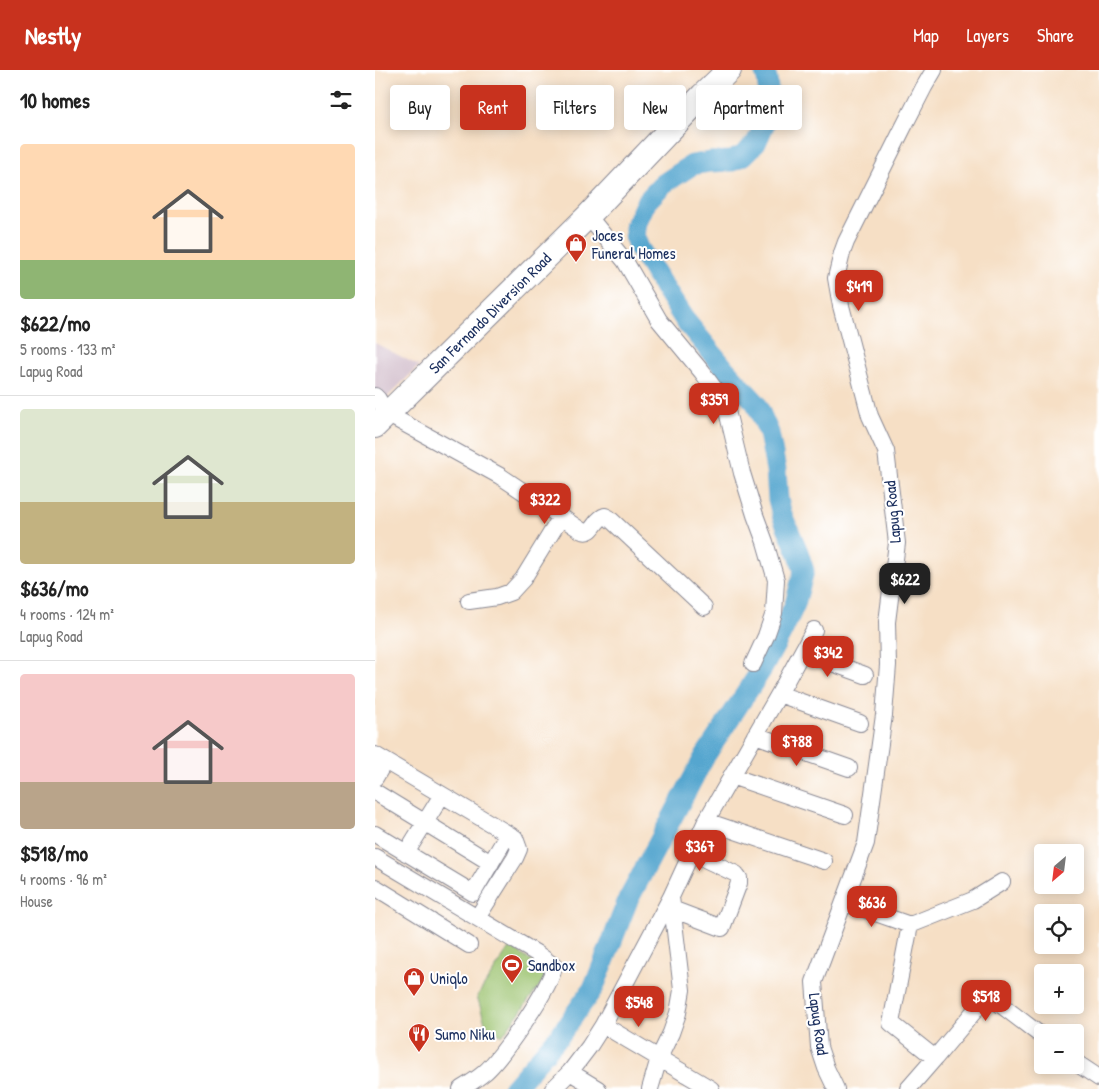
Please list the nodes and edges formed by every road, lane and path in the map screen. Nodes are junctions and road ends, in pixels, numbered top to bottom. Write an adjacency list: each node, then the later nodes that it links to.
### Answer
1 (729, 70): 3 (highway, San Fernando Diversion Road)
2 (935, 70): 34 (street, Lapug Road)
3 (588, 216): 4 (highway, San Fernando Diversion Road); 10 (street)
4 (379, 412): 5 (street)
5 (561, 517): 6 (street); 7 (street)
6 (469, 602)
7 (704, 607)
8 (815, 630): 9 (street)
9 (802, 652): 11 (street); 12 (street)
10 (753, 664)
11 (865, 674)
12 (779, 694): 13 (street); 14 (street)
13 (861, 722)
14 (755, 735): 16 (street); 17 (street)
15 (380, 758): 18 (street); 20 (street)
16 (849, 768)
17 (731, 776): 21 (street); 22 (street)
18 (375, 778)
19 (375, 792): 23 (street)
20 (442, 795): 23 (street); 25 (street)
21 (845, 815)
22 (706, 821): 27 (street); 29 (street)
23 (425, 822): 26 (street); 30 (street)
24 (375, 834): 26 (street)
25 (508, 834): 30 (street); 36 (street)
26 (406, 853): 30 (street)
27 (691, 853): 35 (street); 35 (street)
28 (375, 857): 31 (street)
29 (824, 861)
30 (491, 862)
31 (396, 870): 33 (street); 36 (street)
32 (1002, 882): 37 (street)
33 (379, 889): 38 (street)
34 (844, 902): 37 (street); 51 (street, Lapug Road)
35 (672, 903): 39 (street); 41 (street)
36 (477, 918): 46 (street)
37 (909, 925): 42 (street)
38 (469, 945)
39 (603, 1025): 41 (street); 44 (street)
40 (1034, 1030): 42 (street)
41 (659, 1058): 49 (street); 50 (street)
42 (935, 1058): 52 (street)
43 (1084, 1068): 45 (street)
44 (570, 1072): 47 (street); 48 (street)
45 (1099, 1078)
46 (461, 1089)
47 (553, 1089)
48 (598, 1089)
49 (650, 1089)
50 (711, 1089)
51 (836, 1089)
52 (908, 1089)

